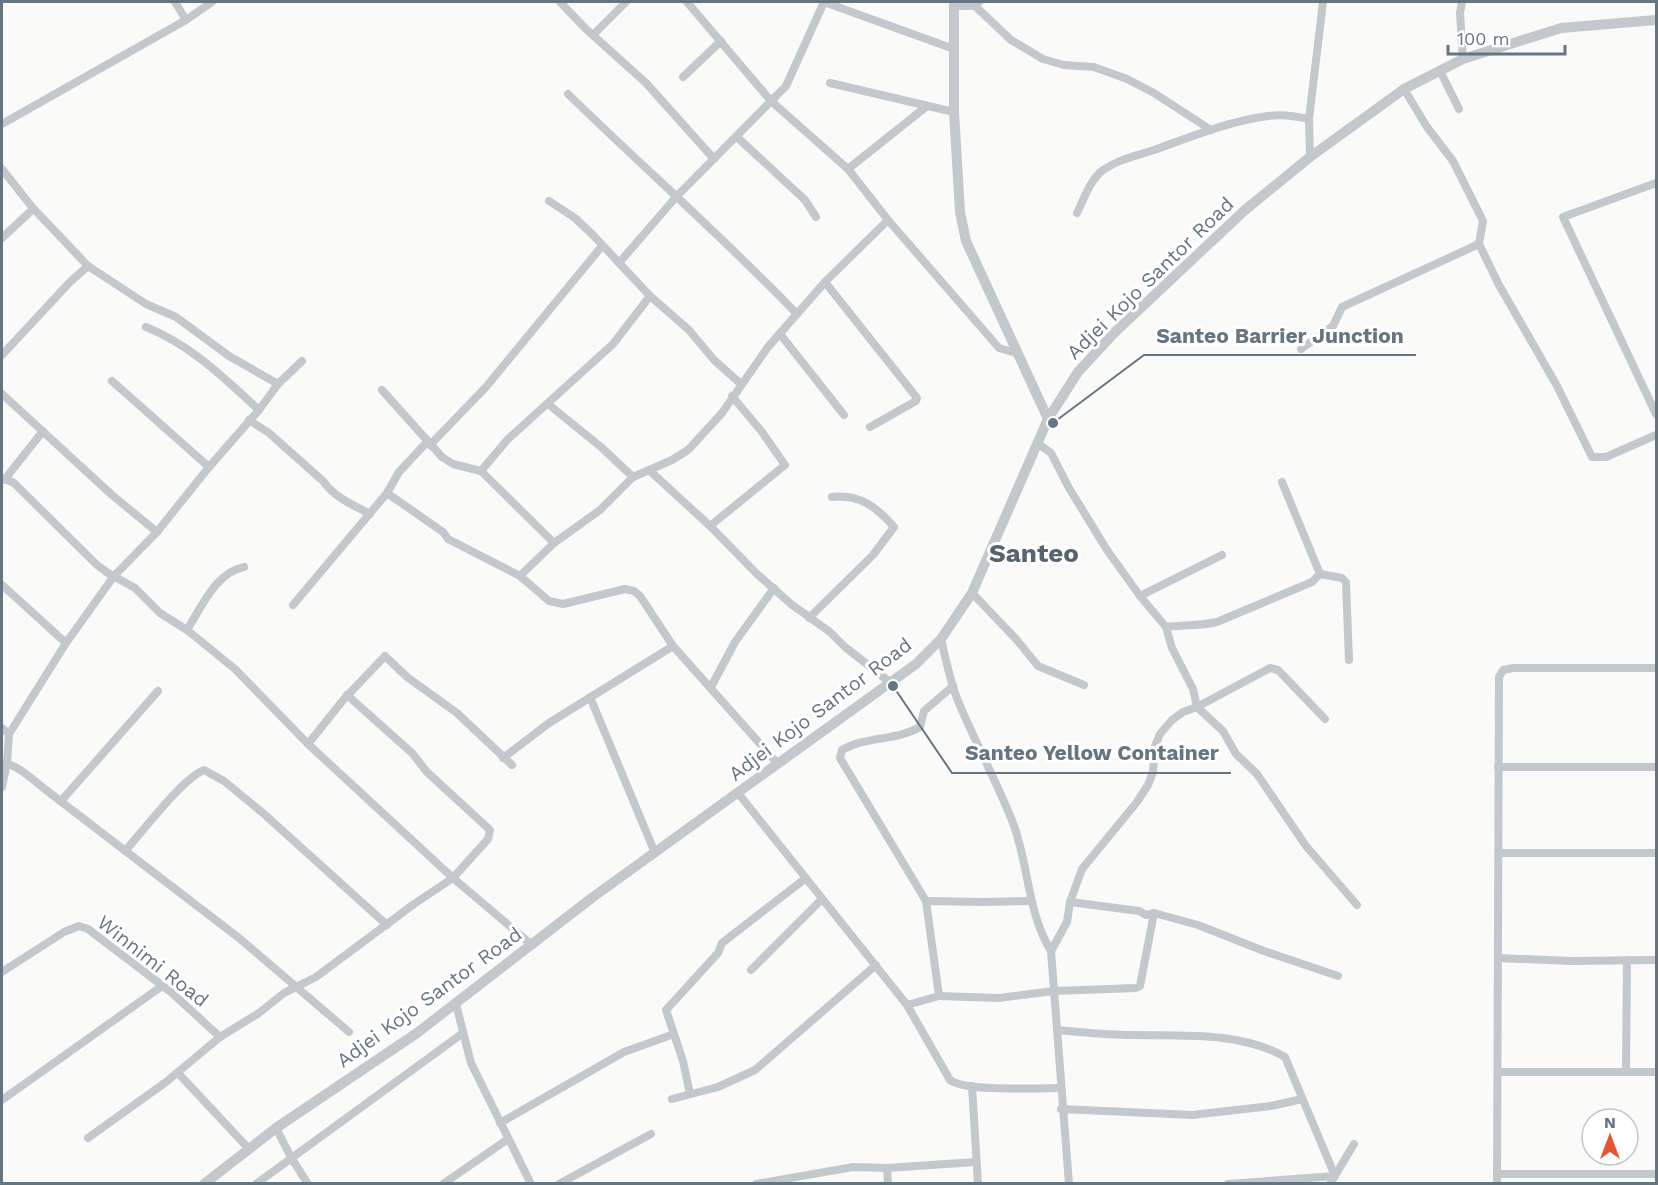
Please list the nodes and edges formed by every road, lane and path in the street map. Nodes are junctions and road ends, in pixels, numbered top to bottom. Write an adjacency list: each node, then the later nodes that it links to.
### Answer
1 (175, 2): 10 (street)
2 (212, 2): 10 (street)
3 (560, 2): 12 (street)
4 (626, 2): 12 (street)
5 (687, 2): 13 (street)
6 (1323, 2): 25 (street)
7 (1462, 2): 15 (street)
8 (954, 4): 9 (street); 14 (street)
9 (977, 4): 27 (street)
10 (186, 20): 26 (street)
11 (1656, 20): 15 (street, Adjei Kojo Santor Road)
12 (593, 35): 30 (street)
13 (721, 41): 17 (street); 21 (street)
14 (954, 49): 21 (street); 24 (street)
15 (1463, 59): 16 (street, Adjei Kojo Santor Road)
16 (1440, 70): 19 (street, Adjei Kojo Santor Road); 23 (street)
17 (683, 77)
18 (830, 83): 22 (street)
19 (1404, 89): 29 (street, Adjei Kojo Santor Road); 41 (street)
20 (568, 94): 34 (street)
21 (771, 101): 28 (street); 32 (street)
22 (927, 106): 24 (street); 32 (street)
23 (1459, 109)
24 (954, 112): 51 (street)
25 (1309, 119): 27 (street); 29 (street)
26 (2, 124)
27 (1210, 130): 37 (street)
28 (737, 137): 30 (street); 38 (street)
29 (1310, 157): 64 (street, Adjei Kojo Santor Road)
30 (714, 159): 34 (street)
31 (2, 168): 36 (street)
32 (848, 170): 39 (street)
33 (1656, 183): 62 (street)
34 (676, 197): 43 (street); 47 (street)
35 (549, 201): 42 (street)
36 (33, 209): 40 (street); 44 (street)
37 (1077, 213)
38 (816, 217)
39 (888, 220): 45 (street); 51 (street)
40 (2, 238)
41 (1479, 244): 50 (street); 68 (street)
42 (602, 246): 43 (street); 70 (street)
43 (619, 263): 46 (street)
44 (88, 266): 52 (street); 55 (street)
45 (825, 282): 47 (street); 66 (street)
46 (650, 296): 56 (street); 60 (street)
47 (797, 314): 49 (street)
48 (146, 327): 61 (street)
49 (780, 334): 56 (street); 63 (street)
50 (1301, 349)
51 (1016, 353): 64 (street)
52 (2, 355)
53 (302, 361): 55 (street)
54 (112, 381): 71 (street)
55 (278, 384): 61 (street)
56 (741, 384): 59 (street)
57 (382, 390): 70 (street)
58 (2, 394): 67 (street)
59 (732, 396): 72 (street); 80 (street)
60 (548, 404): 73 (street); 74 (street)
61 (259, 410): 65 (street)
62 (1656, 414)
63 (844, 415)
64 (1048, 419): 69 (street, Adjei Kojo Santor Road)
65 (249, 420): 71 (street); 79 (street)
66 (870, 427)
67 (43, 431): 75 (street); 81 (street)
68 (1656, 435)
69 (1037, 442): 90 (street, Adjei Kojo Santor Road); 91 (street)
70 (428, 443): 73 (street); 77 (street)
71 (209, 467): 81 (street)
72 (649, 470): 74 (street); 80 (street)
73 (481, 471): 82 (street)
74 (633, 477): 82 (street)
75 (3, 479): 86 (street)
76 (1282, 482): 85 (street)
77 (387, 493): 79 (street); 87 (street)
78 (832, 497): 93 (street)
79 (370, 514): 92 (street)
80 (710, 526): 89 (street)
81 (157, 532): 86 (street)
82 (554, 543): 87 (street)
83 (1222, 555): 91 (street)
84 (244, 567): 95 (street)
85 (1320, 574): 94 (street); 99 (street)
86 (114, 576): 95 (street); 97 (street)
87 (520, 576): 98 (street)
88 (2, 585): 97 (street)
89 (774, 588): 93 (street); 104 (street)
90 (972, 593): 96 (street, Adjei Kojo Santor Road); 103 (street)
91 (1140, 596): 94 (street)
92 (293, 605)
93 (809, 618): 101 (street)
94 (1166, 627): 108 (street)
95 (187, 630): 112 (street)
96 (941, 639): 101 (street, Adjei Kojo Santor Road); 102 (street)
97 (66, 643): 111 (street)
98 (673, 646): 104 (street); 107 (street)
99 (1349, 660)
100 (1656, 668): 118 (street)
101 (891, 683): 115 (street, Adjei Kojo Santor Road)
102 (953, 686): 129 (street); 130 (street)
103 (1084, 686)
104 (711, 687): 115 (street)
105 (158, 691): 121 (street)
106 (347, 695): 112 (street); 113 (street); 126 (street)
107 (590, 697): 113 (street); 123 (street)
108 (1197, 707): 109 (street); 131 (street); 132 (street)
109 (1325, 719)
110 (2, 728): 111 (street)
111 (9, 734): 114 (street)
112 (308, 744): 126 (street)
113 (503, 758): 116 (street)
114 (4, 763): 119 (street); 121 (street)
115 (778, 764): 120 (street, Adjei Kojo Santor Road)
116 (512, 765)
117 (1656, 766): 118 (street)
118 (1498, 767): 124 (street)
119 (2, 787)
120 (738, 793): 123 (street, Adjei Kojo Santor Road); 127 (street)
121 (61, 801): 122 (street)
122 (125, 851): 134 (street); 144 (street)
123 (655, 853): 135 (street, Adjei Kojo Santor Road)
124 (1499, 853): 125 (street); 137 (street)
125 (1656, 853)
126 (453, 878): 134 (street); 135 (street)
127 (806, 878): 128 (street); 153 (street)
128 (822, 899): 140 (street); 141 (street)
129 (926, 901): 130 (street); 147 (street)
130 (1031, 901): 136 (street)
131 (1070, 902): 133 (street); 136 (street)
132 (1357, 905)
133 (1154, 913): 143 (street); 146 (street)
134 (387, 925): 144 (street)
135 (532, 945): 148 (street, Adjei Kojo Santor Road)
136 (1051, 951): 146 (street)
137 (1498, 958): 138 (street); 155 (street)
138 (1627, 960): 139 (street); 156 (street)
139 (1656, 960)
140 (876, 965): 149 (street); 161 (street)
141 (751, 970)
142 (2, 972): 145 (street, Winnimi Road)
143 (1338, 976)
144 (297, 986): 151 (street); 154 (street)
145 (162, 987): 154 (street, Winnimi Road); 164 (street)
146 (1054, 991): 147 (street); 150 (street)
147 (939, 996): 149 (street)
148 (456, 1004): 152 (street); 167 (street, Adjei Kojo Santor Road)
149 (907, 1005): 159 (street)
150 (1057, 1030): 160 (street); 163 (street)
151 (349, 1032)
152 (463, 1033): 166 (street); 173 (street)
153 (674, 1034): 161 (street); 166 (street)
154 (220, 1037): 158 (street)
155 (1498, 1072): 156 (street); 176 (street)
156 (1626, 1072): 157 (street)
157 (1656, 1072)
158 (178, 1073): 169 (street); 172 (street)
159 (972, 1086): 160 (street); 174 (street)
160 (1061, 1088): 165 (street)
161 (690, 1094): 162 (street)
162 (672, 1099)
163 (1302, 1099): 165 (street); 179 (street)
164 (2, 1100)
165 (1061, 1109): 189 (street)
166 (500, 1123): 170 (street)
167 (276, 1128): 172 (street, Adjei Kojo Santor Road); 173 (street)
168 (651, 1134): 185 (street)
169 (88, 1138)
170 (507, 1139): 183 (street); 184 (street)
171 (1354, 1144): 179 (street)
172 (249, 1149): 180 (street, Adjei Kojo Santor Road)
173 (292, 1159): 181 (street); 182 (street)
174 (976, 1162): 175 (street); 188 (street)
175 (887, 1168): 178 (street); 187 (street)
176 (1497, 1174): 177 (street); 191 (street)
177 (1656, 1174)
178 (806, 1179): 186 (street)
179 (1332, 1180): 190 (street)
180 (204, 1184)
181 (256, 1184)
182 (308, 1184)
183 (443, 1184)
184 (531, 1184)
185 (559, 1184)
186 (756, 1184)
187 (888, 1184)
188 (978, 1184)
189 (1069, 1184)
190 (1228, 1184)
191 (1497, 1184)

